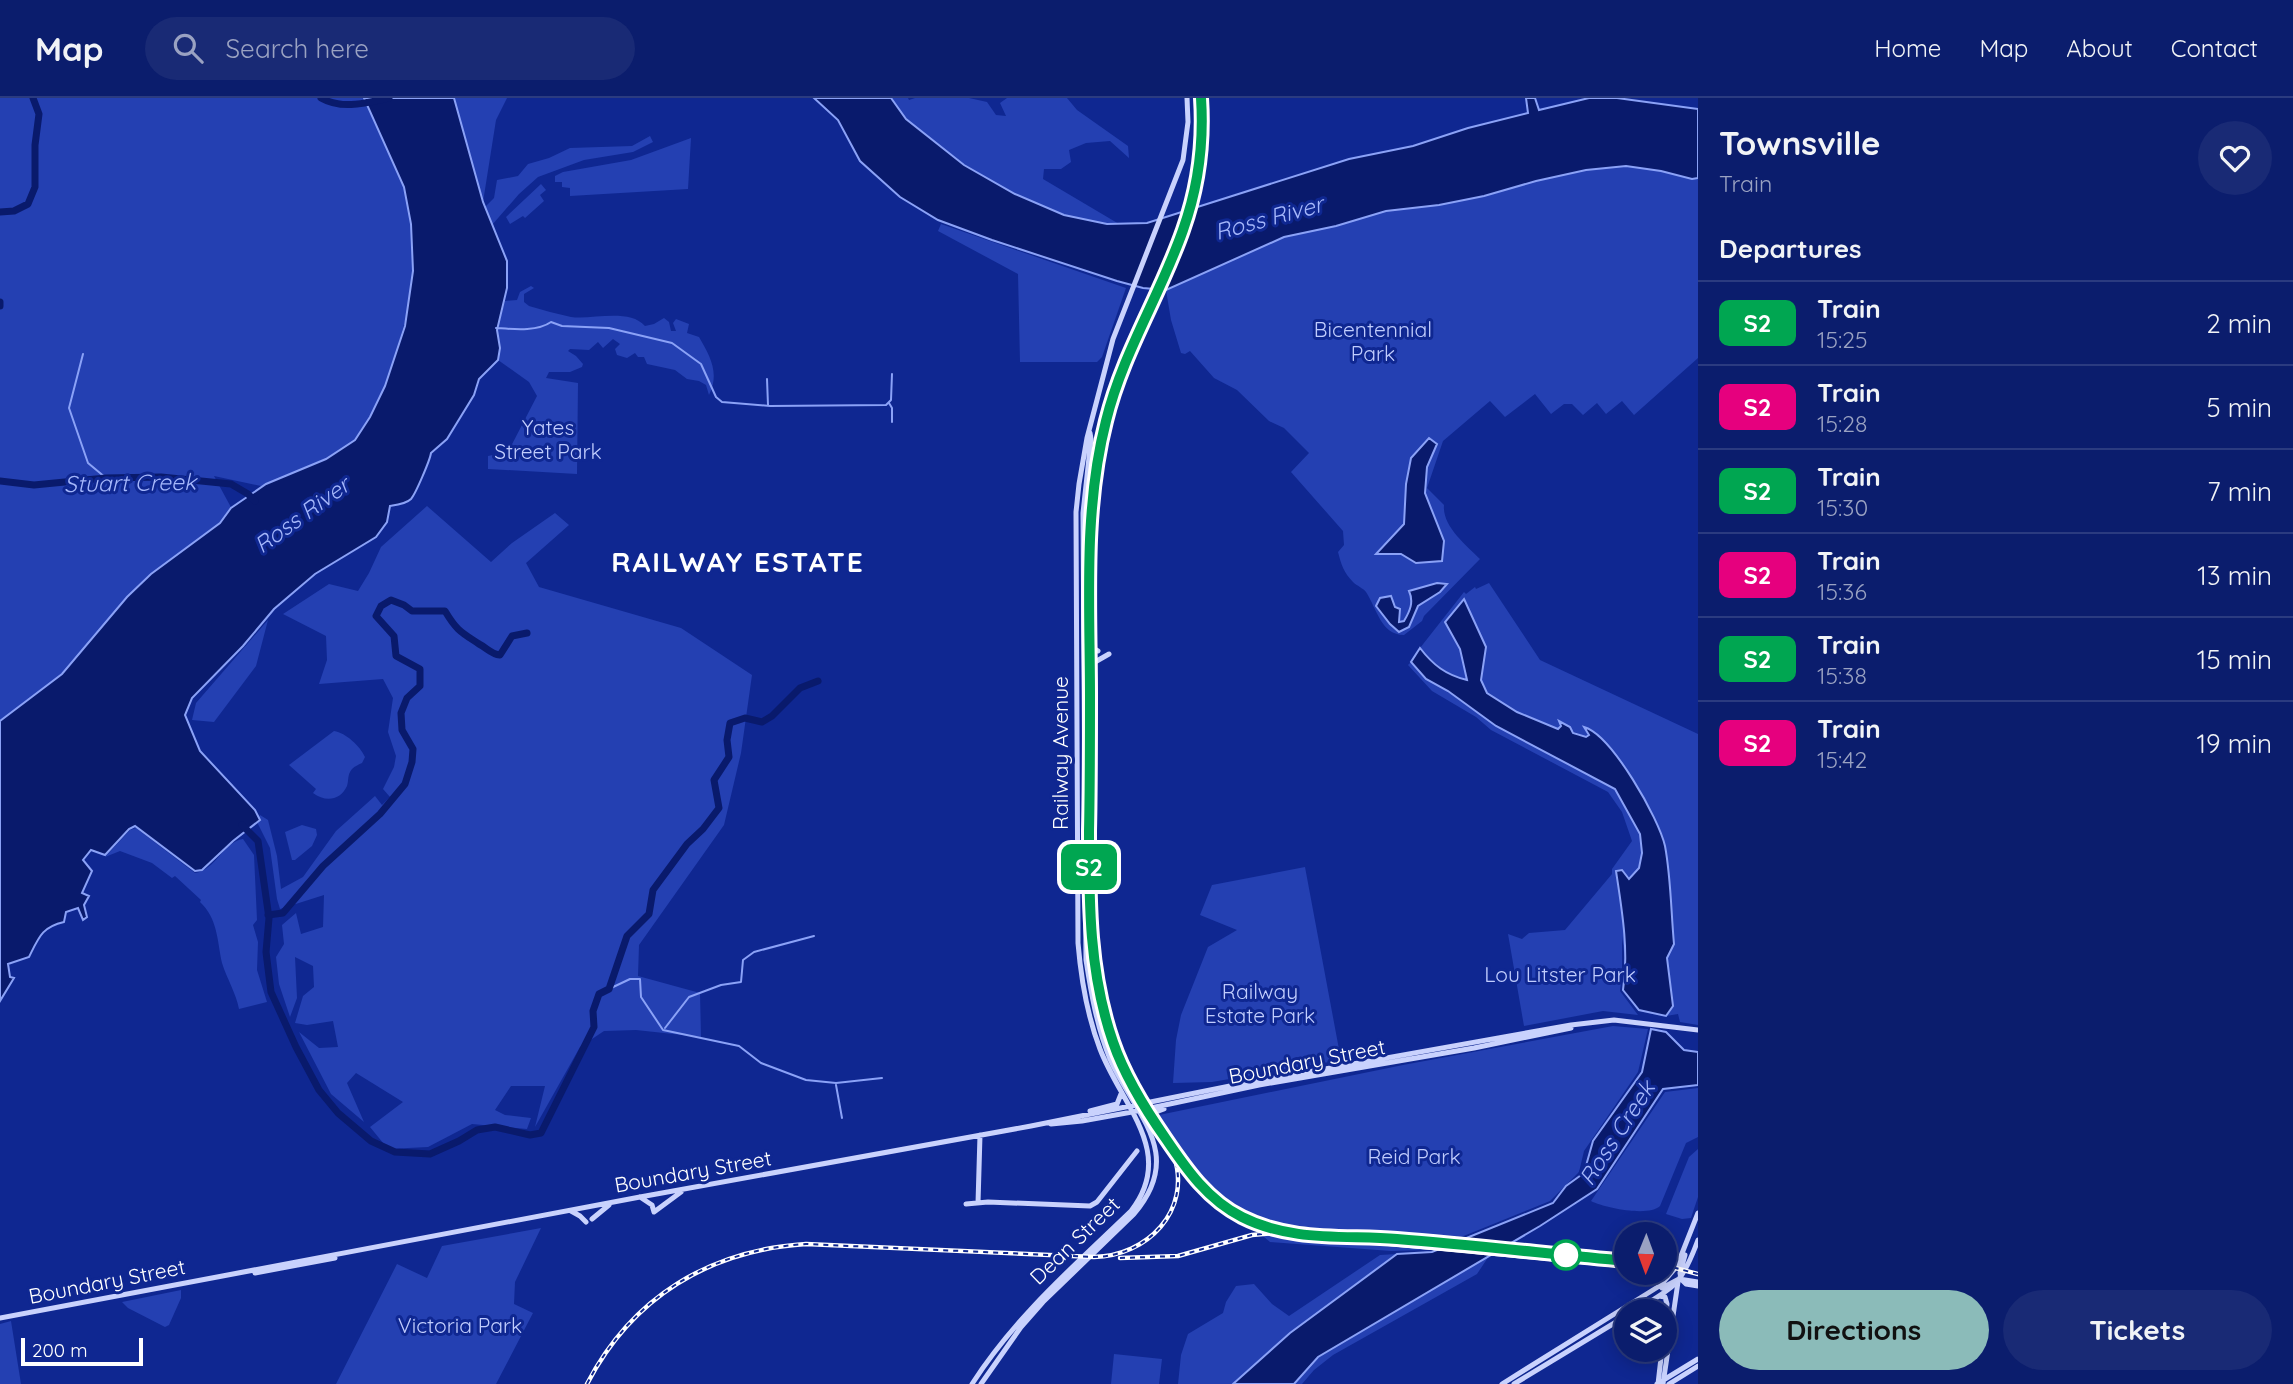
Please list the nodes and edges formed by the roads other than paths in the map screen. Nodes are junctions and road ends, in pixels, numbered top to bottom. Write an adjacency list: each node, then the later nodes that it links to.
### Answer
1 (1186, 98): 2 (main road, Railway Avenue)
2 (1090, 433): 3 (main road, Railway Avenue); 9 (main road, Railway Avenue)
3 (1084, 640): 4 (main road); 6 (main road, Railway Avenue)
4 (1098, 651)
5 (1109, 654): 6 (main road)
6 (1084, 683): 11 (main road, Railway Avenue)
7 (1587, 1023): 8 (main road, Boundary Street); 10 (main road, Boundary Street); 11 (main road, Boundary Street)
8 (1698, 1030)
9 (1121, 1094): 12 (main road, Railway Avenue); 13 (main road)
10 (1191, 1101): 11 (main road, Boundary Street); 15 (main road)
11 (1138, 1107): 12 (main road, Boundary Street); 15 (main road, Dean Street)
12 (1130, 1109): 13 (main road, Boundary Street); 14 (main road, Boundary Street); 27 (main road, Dean Street)
13 (1078, 1116): 14 (main road, Boundary Street)
14 (1031, 1126): 16 (main road, Boundary Street)
15 (1149, 1129): 27 (main road, Dean Street)
16 (981, 1135): 18 (main road, Boundary Street); 21 (main road)
17 (1137, 1151): 21 (main road)
18 (686, 1190): 19 (main road, Boundary Street); 19 (main road)
19 (639, 1197): 20 (main road, Boundary Street)
20 (612, 1203): 23 (main road, Boundary Street); 23 (main road)
21 (978, 1203): 22 (main road)
22 (966, 1204)
23 (571, 1211): 37 (main road, Boundary Street)
24 (1698, 1213): 25 (main road)
25 (1691, 1233): 30 (main road); 32 (main road)
26 (1698, 1240): 28 (main road)
27 (1094, 1250): 29 (main road, Dean Street)
28 (1687, 1268): 30 (main road); 31 (main road)
29 (1071, 1271): 43 (main road, Dean Street); 43 (main road, Dean Street)
30 (1682, 1282): 31 (main road); 32 (main road); 33 (main road); 36 (main road)
31 (1698, 1283)
32 (1646, 1296): 48 (main road)
33 (1659, 1296): 34 (main road); 35 (main road)
34 (1654, 1299)
35 (1666, 1299)
36 (1677, 1307)
37 (0, 1318)
38 (1614, 1323): 49 (main road)
39 (1698, 1359): 44 (main road)
40 (1662, 1362): 46 (main road)
41 (1666, 1362): 44 (main road); 46 (main road)
42 (1698, 1366): 46 (main road)
43 (987, 1369): 45 (main road, Dean Street); 47 (main road, Dean Street)
44 (1677, 1372): 46 (main road)
45 (982, 1383)
46 (1662, 1383)
47 (972, 1384)
48 (1502, 1384)
49 (1514, 1384)

